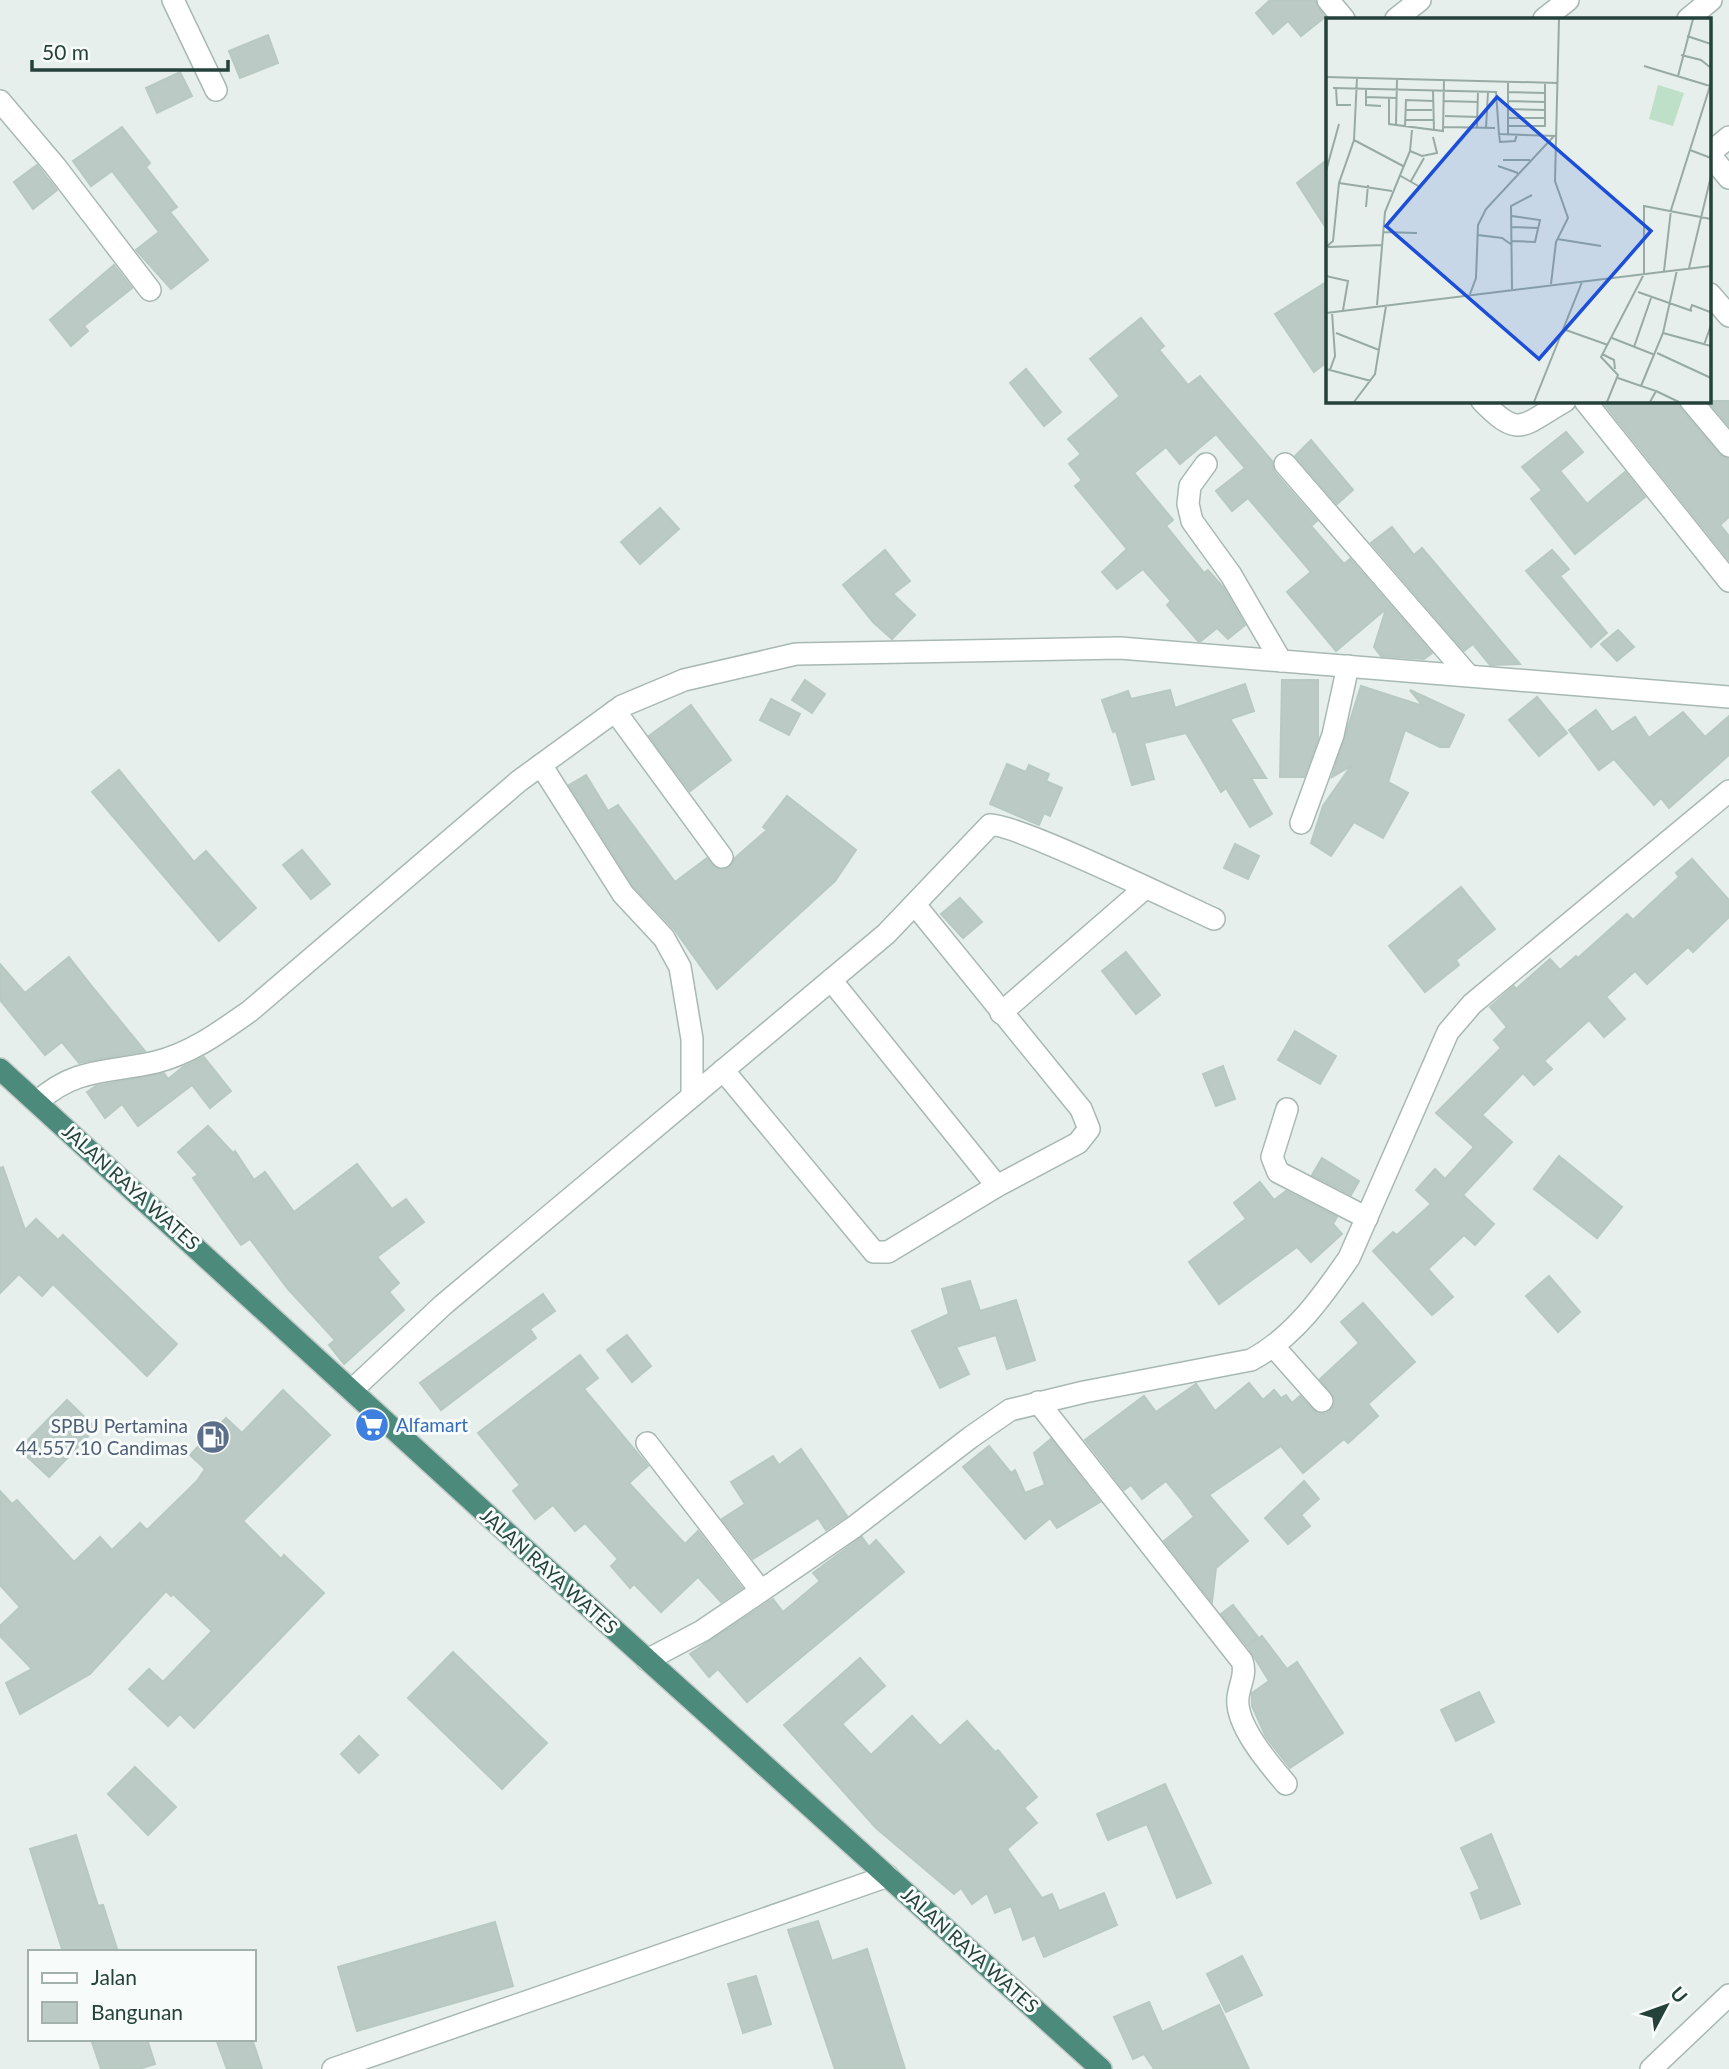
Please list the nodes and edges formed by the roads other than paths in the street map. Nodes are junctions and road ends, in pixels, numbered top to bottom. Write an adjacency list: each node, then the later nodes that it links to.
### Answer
1 (173, 0): 10 (street)
2 (1328, 0): 6 (street)
3 (1420, 0): 7 (street)
4 (1568, 0): 8 (street)
5 (1712, 0): 9 (street)
6 (1344, 18)
7 (1397, 18)
8 (1545, 18)
9 (1689, 18)
10 (216, 90)
11 (0, 101): 16 (street)
12 (1729, 137): 13 (street)
13 (1712, 152)
14 (1712, 157): 15 (street)
15 (1729, 178)
16 (150, 289)
17 (1712, 296): 18 (street)
18 (1729, 316)
19 (1483, 402): 20 (street)
20 (1562, 402)
21 (1586, 402): 26 (street)
22 (1692, 402): 23 (street)
23 (1729, 446)
24 (1206, 464): 27 (street)
25 (1285, 464): 29 (street)
26 (1729, 581)
27 (1280, 661): 28 (street); 31 (street)
28 (1348, 666): 29 (street); 34 (street)
29 (1468, 675): 30 (street)
30 (1729, 697)
31 (615, 711): 32 (street); 35 (street)
32 (541, 765): 43 (street); 44 (street)
33 (1729, 791): 47 (street)
34 (1301, 823)
35 (722, 857)
36 (1145, 888): 37 (street); 38 (street); 40 (street)
37 (916, 906): 39 (street); 40 (street)
38 (1214, 919)
39 (831, 980): 42 (street); 46 (street)
40 (1001, 1013): 46 (street)
41 (0, 1069): 44 (highway, JALAN RAYA WATES)
42 (723, 1070): 43 (street); 46 (street)
43 (692, 1096): 49 (street)
44 (37, 1102): 49 (highway, JALAN RAYA WATES)
45 (1287, 1109): 47 (street)
46 (998, 1186)
47 (1367, 1218): 48 (street)
48 (1275, 1348): 50 (street); 51 (street)
49 (352, 1390): 54 (highway, JALAN RAYA WATES)
50 (1322, 1401)
51 (1038, 1402): 53 (street); 55 (street)
52 (647, 1443): 53 (street)
53 (761, 1591): 54 (street)
54 (647, 1660): 56 (highway, JALAN RAYA WATES)
55 (1286, 1784)
56 (888, 1876): 58 (street); 60 (highway, JALAN RAYA WATES)
57 (1729, 1995): 61 (street)
58 (391, 2059): 59 (street)
59 (332, 2069)
60 (1101, 2069)
61 (1651, 2069)

